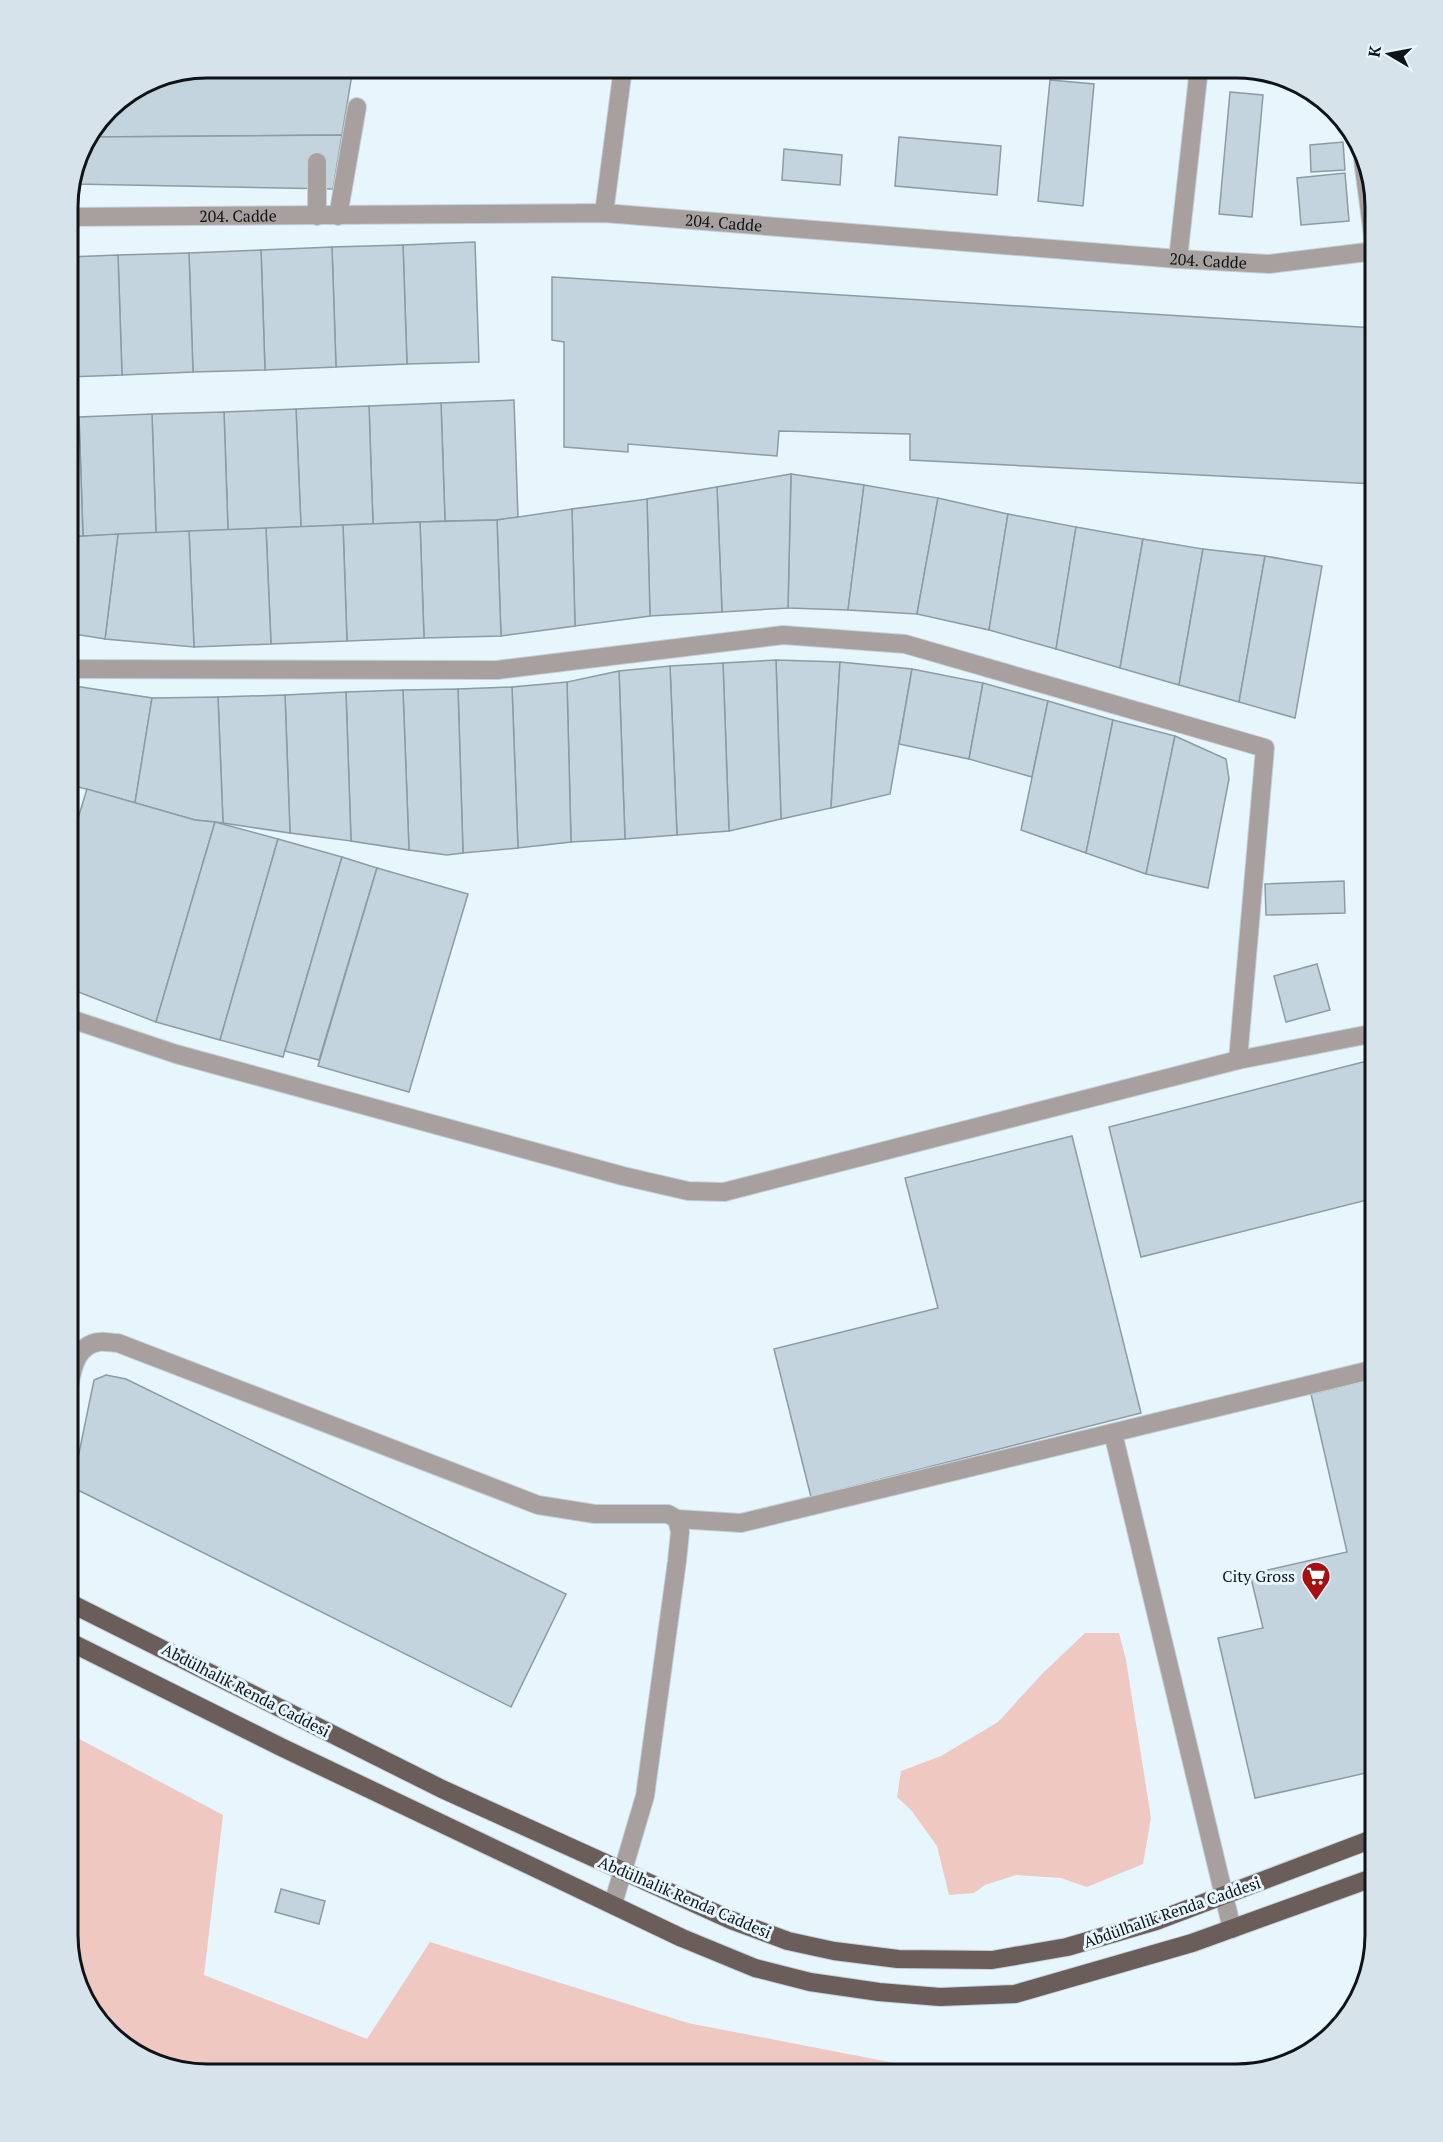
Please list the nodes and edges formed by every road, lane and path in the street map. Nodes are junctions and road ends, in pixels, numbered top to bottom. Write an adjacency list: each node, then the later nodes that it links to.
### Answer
1 (622, 78): 5 (street)
2 (1198, 78): 10 (street)
3 (357, 107): 7 (street)
4 (317, 162): 6 (street)
5 (604, 213): 7 (street, 204. Cadde); 10 (street, 204. Cadde)
6 (317, 216): 7 (street, 204. Cadde); 8 (street, 204. Cadde)
7 (338, 216)
8 (78, 217)
9 (1365, 252): 10 (street, 204. Cadde)
10 (1178, 259)
11 (78, 669): 14 (street)
12 (78, 1021): 14 (street)
13 (1365, 1035): 14 (street)
14 (1238, 1060)
15 (78, 1356): 18 (street)
16 (1365, 1372): 17 (street)
17 (1113, 1433): 18 (street); 24 (street)
18 (677, 1519): 22 (street)
19 (78, 1607): 22 (main road, Abdülhalik Renda Caddesi)
20 (78, 1646): 25 (main road, Abdülhalik Renda Caddesi)
21 (1365, 1842): 24 (main road, Abdülhalik Renda Caddesi)
22 (623, 1871): 24 (main road, Abdülhalik Renda Caddesi); 25 (street)
23 (1365, 1881): 26 (main road, Abdülhalik Renda Caddesi)
24 (1224, 1895): 26 (street)
25 (613, 1904): 26 (main road, Abdülhalik Renda Caddesi)
26 (1232, 1929)

